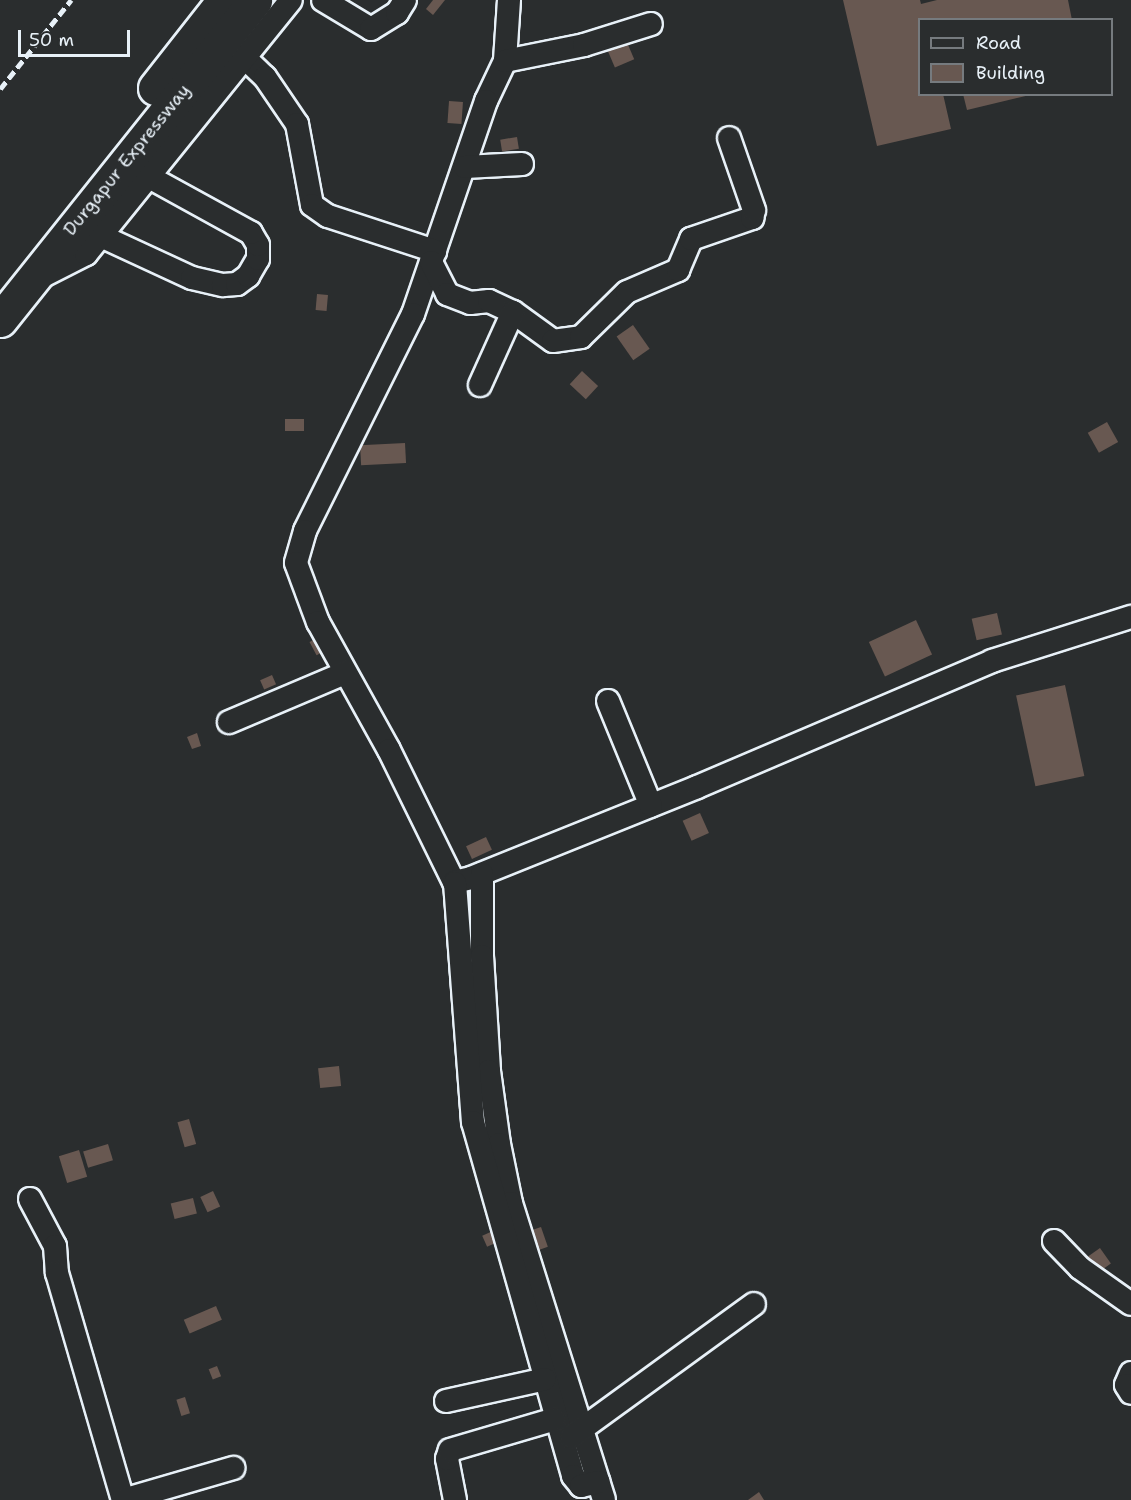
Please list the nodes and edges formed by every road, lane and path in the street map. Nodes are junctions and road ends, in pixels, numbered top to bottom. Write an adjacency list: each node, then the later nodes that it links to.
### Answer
1 (224, 0): 16 (highway, Durgapur Expressway)
2 (255, 0): 16 (highway, Durgapur Expressway)
3 (291, 0): 8 (street)
4 (323, 0): 5 (street)
5 (405, 0)
6 (509, 0): 9 (street)
7 (651, 24): 9 (street)
8 (245, 58): 13 (street); 15 (street)
9 (505, 61): 12 (street)
10 (729, 138): 17 (street)
11 (522, 164): 12 (street)
12 (465, 167): 15 (street)
13 (149, 177): 14 (street); 14 (street)
14 (101, 236): 16 (street)
15 (433, 256): 17 (street); 21 (street)
16 (14, 284): 18 (highway, Durgapur Expressway)
17 (513, 312): 19 (street)
18 (0, 320)
19 (480, 385)
20 (1131, 617): 24 (street)
21 (345, 673): 23 (street); 25 (street)
22 (608, 701): 24 (street)
23 (229, 722)
24 (651, 806): 25 (street)
25 (468, 879): 31 (street); 35 (street)
26 (30, 1199): 39 (street)
27 (1054, 1241): 29 (street)
28 (754, 1304): 35 (street)
29 (1131, 1304)
30 (1131, 1373): 32 (street)
31 (545, 1379): 33 (street); 34 (street)
32 (1131, 1393)
33 (446, 1401)
34 (555, 1419): 36 (street); 40 (street)
35 (583, 1429): 36 (street); 38 (street)
36 (563, 1443): 38 (street)
37 (233, 1468): 39 (street)
38 (602, 1491)
39 (123, 1500)
40 (455, 1500)

